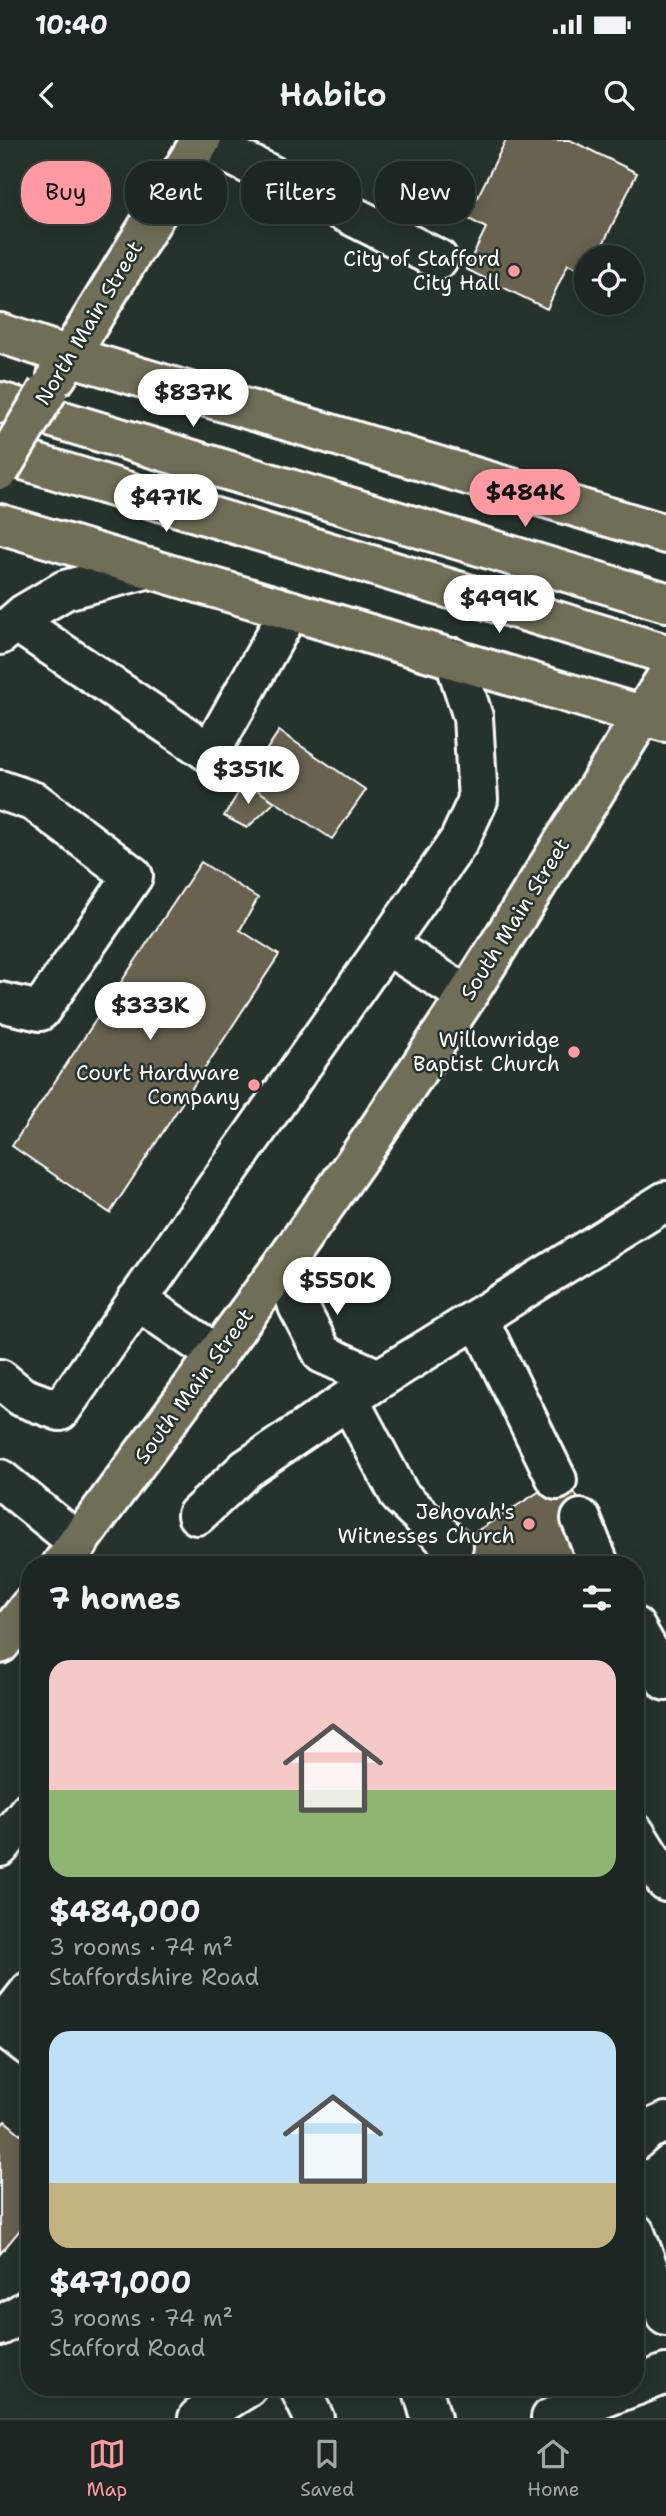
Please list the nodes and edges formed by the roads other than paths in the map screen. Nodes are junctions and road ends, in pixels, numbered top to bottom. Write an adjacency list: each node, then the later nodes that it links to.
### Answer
1 (201, 140): 2 (street); 4 (main road, North Main Street)
2 (438, 259)
3 (0, 333): 4 (main road)
4 (69, 356): 7 (main road, North Main Street, bridge); 9 (main road)
5 (0, 402): 11 (main road)
6 (0, 453): 15 (main road)
7 (0, 470)
8 (0, 524): 10 (main road)
9 (666, 534)
10 (150, 568): 12 (main road); 13 (street)
11 (666, 602)
12 (290, 610): 13 (street); 14 (main road)
13 (13, 624)
14 (454, 658): 15 (main road); 17 (street)
15 (660, 691): 18 (main road, South Main Street)
16 (0, 790): 19 (street)
17 (387, 944): 18 (street); 22 (street)
18 (467, 996): 21 (main road, South Main Street)
19 (0, 1003)
20 (666, 1201): 23 (street)
21 (285, 1262): 24 (main road, South Main Street); 26 (street)
22 (137, 1300): 24 (street); 25 (street)
23 (478, 1318): 26 (street); 28 (street)
24 (217, 1355): 32 (main road, South Main Street)
25 (0, 1379)
26 (364, 1390): 29 (street); 31 (street)
27 (0, 1479): 32 (street)
28 (556, 1480)
29 (197, 1515)
30 (581, 1519): 33 (street)
31 (453, 1546)
32 (70, 1554)
33 (596, 1556)
34 (21, 1617): 36 (main road)
35 (644, 1643): 37 (street)
36 (0, 1644)
37 (666, 1681)
38 (21, 1821): 39 (street)
39 (0, 1847)
40 (644, 1847): 41 (street)
41 (666, 1882)
42 (21, 2007): 43 (street)
43 (8, 2031)
44 (666, 2122): 45 (street)
45 (644, 2133)
46 (644, 2257): 48 (street)
47 (21, 2313): 49 (street)
48 (666, 2316)
49 (0, 2326)
50 (666, 2374): 51 (street)
51 (644, 2382)
52 (233, 2396): 56 (street)
53 (303, 2396): 57 (street)
54 (425, 2396): 58 (street)
55 (608, 2396): 59 (street)
56 (198, 2418)
57 (314, 2418)
58 (431, 2418)
59 (551, 2418)

